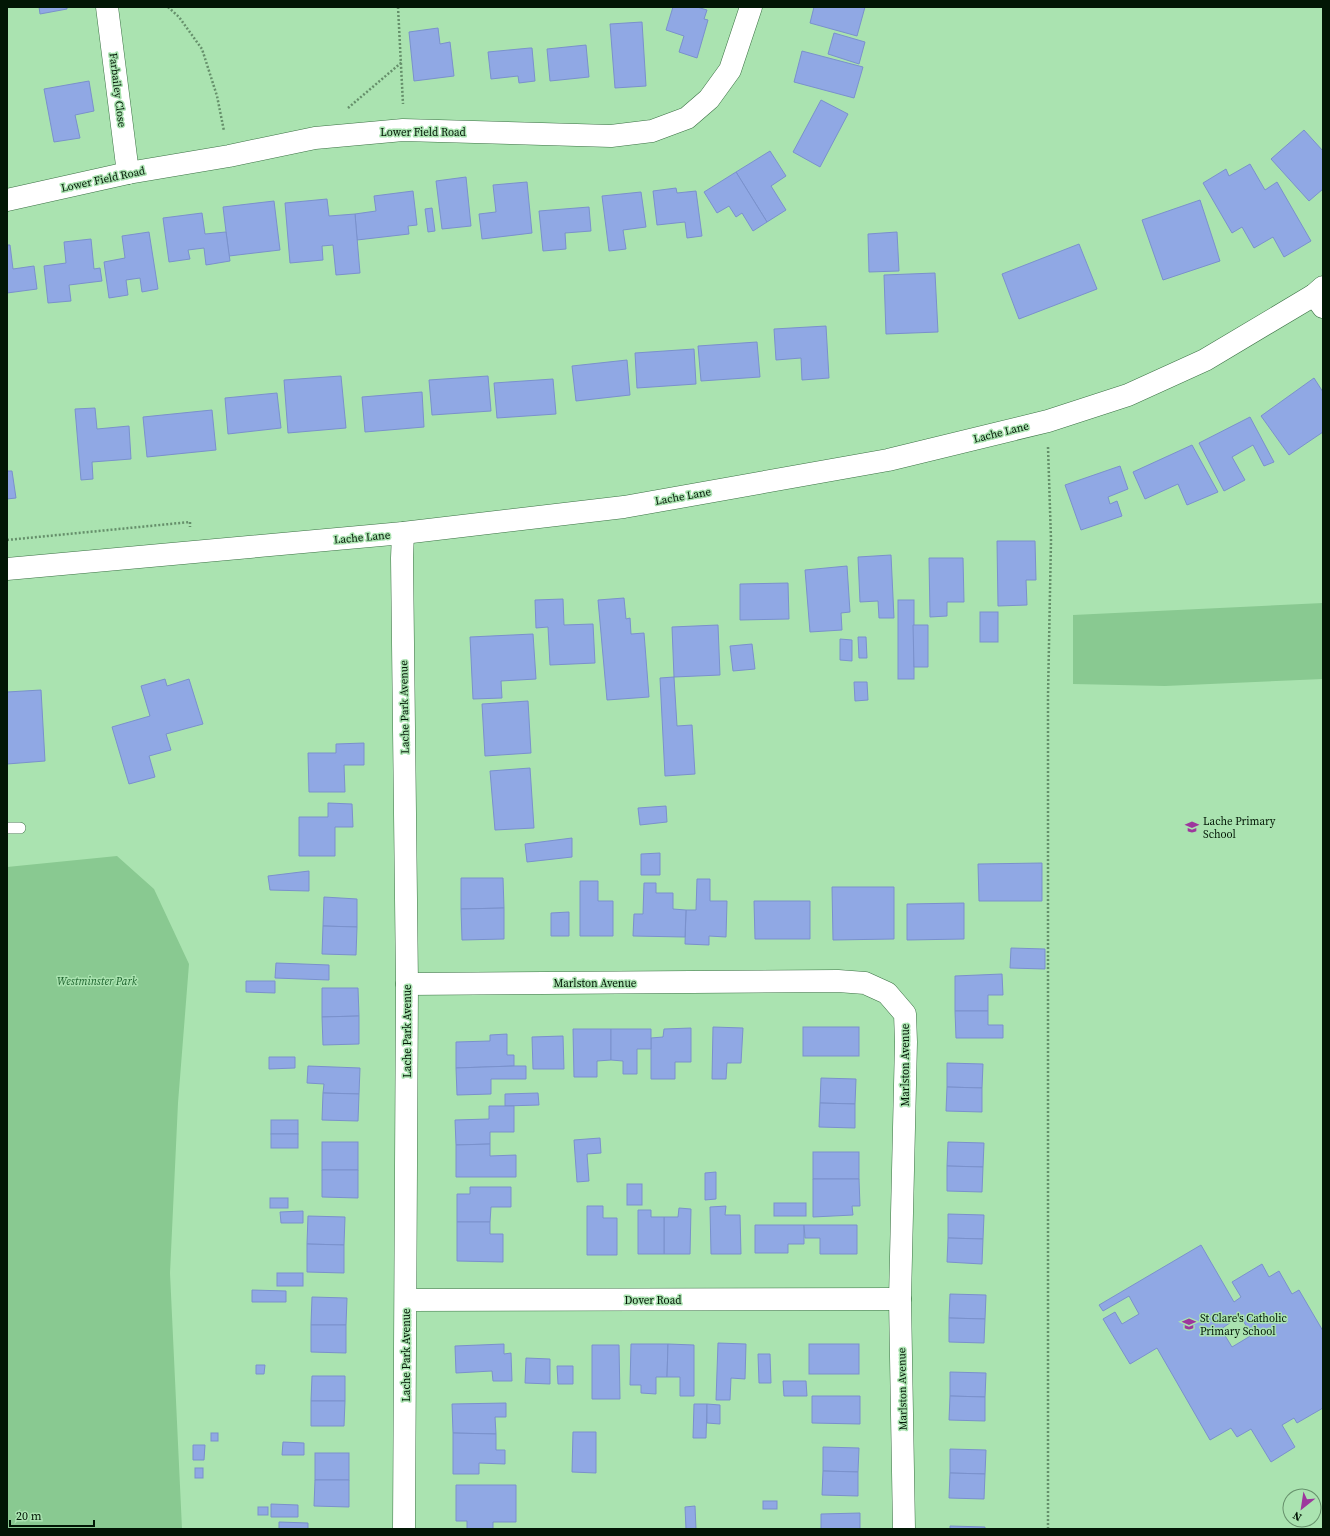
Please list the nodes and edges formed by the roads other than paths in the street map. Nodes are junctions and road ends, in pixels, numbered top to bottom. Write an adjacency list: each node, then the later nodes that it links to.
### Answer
1 (107, 7): 3 (street, Farbailey Close)
2 (751, 7): 3 (street, Lower Field Road)
3 (128, 173): 4 (street, Lower Field Road)
4 (7, 200)
5 (1320, 297): 6 (street, Lache Lane)
6 (404, 534): 7 (street, Lache Lane); 10 (street, Lache Park Avenue)
7 (7, 569)
8 (7, 828): 9 (lane)
9 (20, 828)
10 (407, 984): 11 (street, Marlston Avenue); 12 (street, Lache Park Avenue)
11 (900, 1299): 12 (street, Dover Road); 14 (street, Marlston Avenue)
12 (406, 1300): 13 (street, Lache Park Avenue)
13 (404, 1529)
14 (904, 1529)

